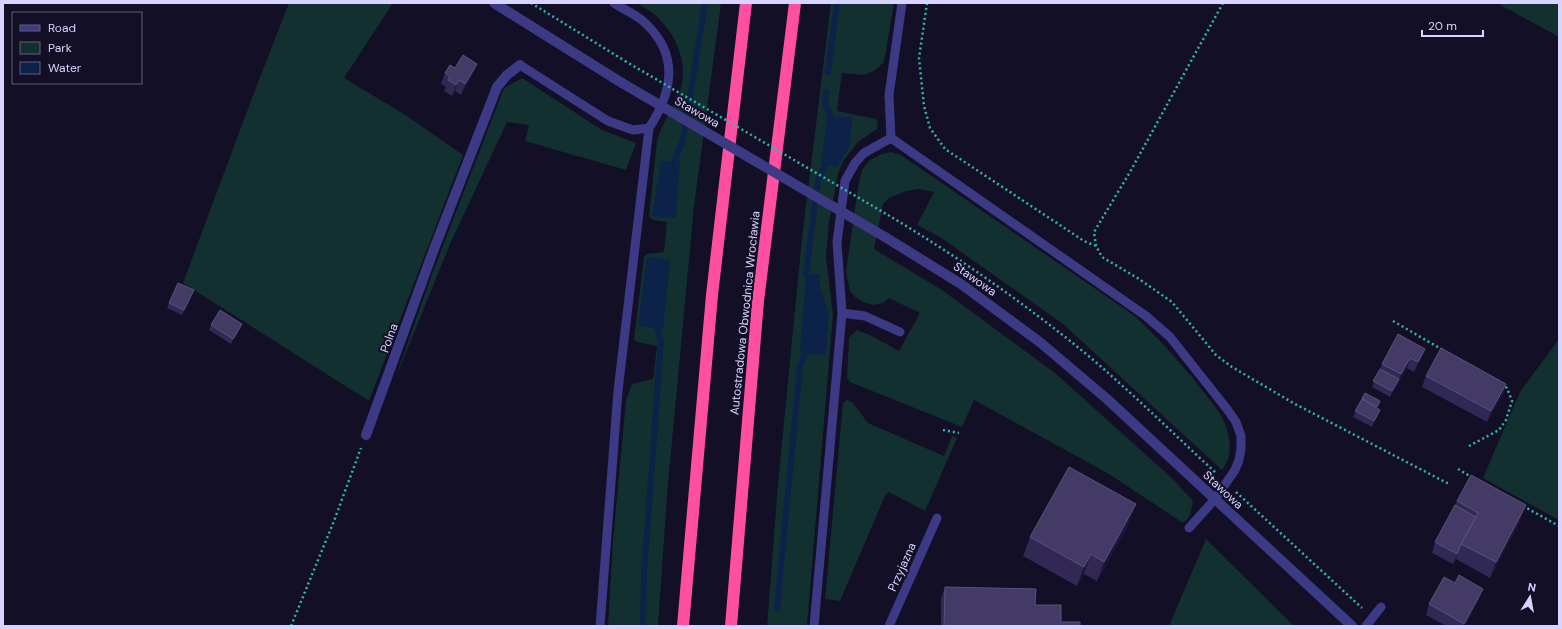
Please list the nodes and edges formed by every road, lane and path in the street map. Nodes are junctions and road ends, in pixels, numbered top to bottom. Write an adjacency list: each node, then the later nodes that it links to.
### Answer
1 (494, 3): 27 (street, Stawowa, bridge)
2 (531, 3): 12 (path, bridge)
3 (614, 3): 10 (lane)
4 (746, 3): 36 (highway)
5 (795, 3): 37 (highway, Autostradowa Obwodnica Wrocławia)
6 (902, 3): 11 (lane)
7 (927, 3): 13 (path)
8 (1223, 3): 13 (path)
9 (520, 65): 10 (lane); 21 (street, Polna)
10 (649, 128): 35 (lane)
11 (890, 138): 14 (lane); 27 (lane)
12 (917, 232)
13 (1096, 246): 25 (path)
14 (842, 313): 16 (lane); 38 (lane)
15 (1393, 321): 17 (path)
16 (900, 332)
17 (1447, 352)
18 (1500, 384): 22 (path)
19 (943, 430): 20 (path)
20 (959, 433)
21 (366, 435): 34 (path)
22 (1469, 446)
23 (1458, 469): 24 (path)
24 (1477, 480)
25 (1450, 484)
26 (1237, 492): 33 (path)
27 (1215, 500): 31 (lane); 40 (street, Stawowa)
28 (1517, 502): 30 (path)
29 (937, 518): 39 (lane, Przyjazna)
30 (1559, 526)
31 (1189, 528)
32 (1381, 607): 41 (lane)
33 (1367, 613)
34 (291, 626)
35 (600, 626)
36 (683, 626)
37 (731, 626)
38 (814, 626)
39 (889, 626)
40 (1352, 626)
41 (1366, 626)

